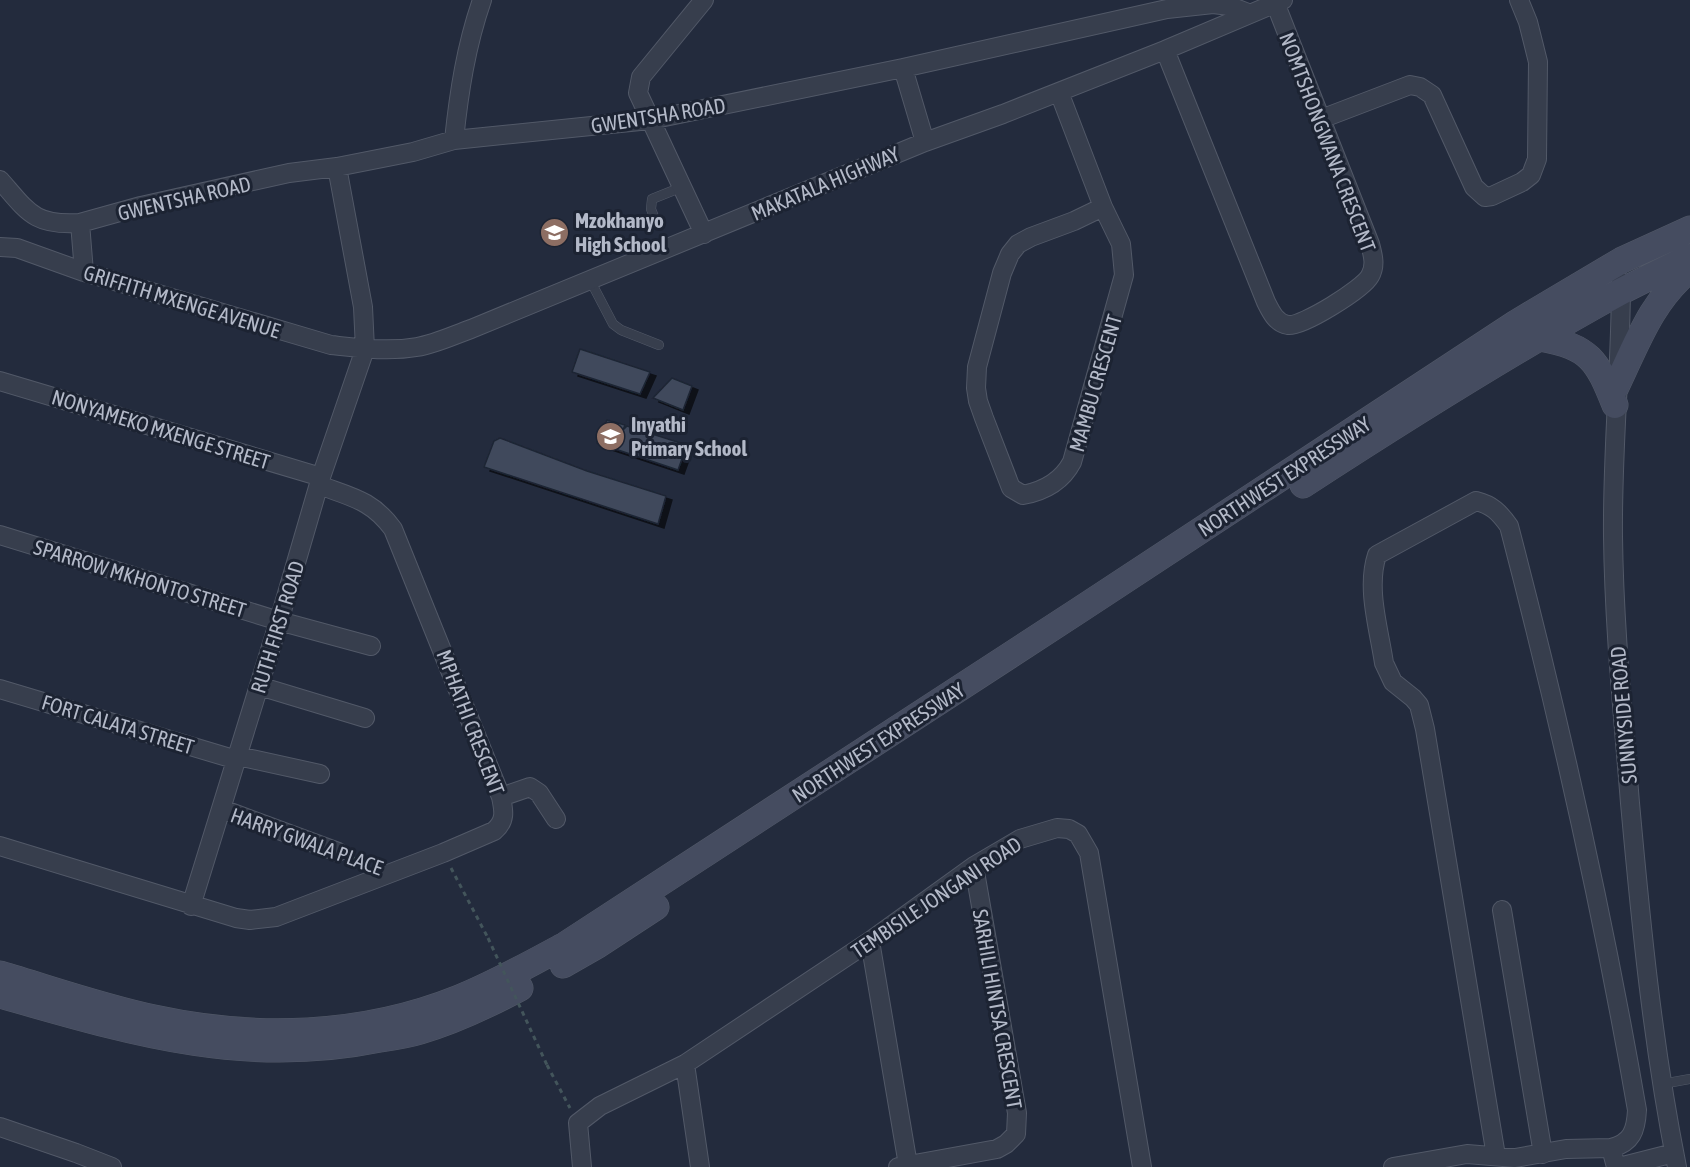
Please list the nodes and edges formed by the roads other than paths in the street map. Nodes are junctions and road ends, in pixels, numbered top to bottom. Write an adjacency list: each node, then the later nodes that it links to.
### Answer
1 (482, 0): 11 (street)
2 (704, 0): 10 (street)
3 (1519, 0): 9 (street)
4 (1277, 1): 5 (street, MAKATALA HIGHWAY); 9 (street, NOMTSHONGWANA CRESCENT)
5 (1248, 13): 6 (street, MAKATALA HIGHWAY); 7 (street, GWENTSHA ROAD)
6 (1165, 50): 8 (street, MAKATALA HIGHWAY); 9 (street, NOMTSHONGWANA CRESCENT)
7 (903, 68): 10 (street, GWENTSHA ROAD); 12 (street)
8 (1059, 92): 12 (street, MAKATALA HIGHWAY); 16 (street, MAMBU CRESCENT)
9 (1321, 119)
10 (650, 120): 11 (street, GWENTSHA ROAD); 15 (street)
11 (454, 140): 13 (street, GWENTSHA ROAD)
12 (925, 142): 20 (street, MAKATALA HIGHWAY)
13 (337, 167): 18 (street, GWENTSHA ROAD); 30 (street)
14 (0, 180): 18 (street, GWENTSHA ROAD)
15 (682, 187): 17 (lane); 20 (street)
16 (1103, 207): 16 (street, MAMBU CRESCENT)
17 (656, 222)
18 (80, 223): 25 (street)
19 (1690, 229): 23 (main road, NORTHWEST EXPRESSWAY)
20 (704, 234): 26 (street, MAKATALA HIGHWAY)
21 (0, 248): 25 (street, GRIFFITH MXENGE AVENUE)
22 (1690, 257): 27 (main road, NORTHWEST EXPRESSWAY)
23 (1622, 260): 27 (street, SUNNYSIDE ROAD); 51 (main road, NORTHWEST EXPRESSWAY)
24 (1690, 268): 32 (main road)
25 (84, 272): 30 (street, GRIFFITH MXENGE AVENUE)
26 (590, 280): 29 (lane); 30 (street, MAKATALA HIGHWAY)
27 (1621, 291): 28 (main road, NORTHWEST EXPRESSWAY); 32 (street, SUNNYSIDE ROAD)
28 (1540, 338): 32 (main road); 52 (main road, NORTHWEST EXPRESSWAY)
29 (659, 345)
30 (365, 349): 33 (street, RUTH FIRST ROAD)
31 (0, 381): 33 (street, NONYAMEKO MXENGE STREET)
32 (1616, 396): 55 (street, SUNNYSIDE ROAD)
33 (320, 481): 35 (street, RUTH FIRST ROAD); 42 (street, MPHATHI CRESCENT)
34 (0, 535): 35 (street, SPARROW MKHONTO STREET)
35 (279, 621): 36 (street, SPARROW MKHONTO STREET); 37 (street, RUTH FIRST ROAD)
36 (371, 646)
37 (260, 686): 39 (street); 40 (street, RUTH FIRST ROAD)
38 (0, 689): 40 (street, FORT CALATA STREET)
39 (365, 718)
40 (237, 758): 41 (street, FORT CALATA STREET); 43 (street, RUTH FIRST ROAD)
41 (320, 774)
42 (501, 797): 44 (street); 48 (street, MPHATHI CRESCENT)
43 (222, 809): 46 (street, HARRY GWALA PLACE); 48 (street, RUTH FIRST ROAD)
44 (556, 819)
45 (0, 846): 48 (street, MPHATHI CRESCENT)
46 (338, 852)
47 (974, 866): 50 (street, TEMBISILE JONGANI ROAD); 61 (street, SARHILI HINTSA CRESCENT); 66 (street, TEMBISILE JONGANI ROAD)
48 (191, 906)
49 (1502, 910): 58 (street)
50 (870, 941): 53 (street, TEMBISILE JONGANI ROAD); 61 (street)
51 (0, 974)
52 (0, 995)
53 (685, 1064): 64 (street, TEMBISILE JONGANI ROAD); 65 (street)
54 (1690, 1079): 55 (lane)
55 (1662, 1084): 60 (street, SUNNYSIDE ROAD)
56 (0, 1127): 63 (street)
57 (1611, 1148): 58 (street); 59 (street); 67 (street)
58 (1543, 1154): 59 (street)
59 (1496, 1156): 62 (street)
60 (1676, 1160): 67 (street)
61 (903, 1166)
62 (1402, 1166)
63 (112, 1167)
64 (582, 1167)
65 (700, 1167)
66 (1142, 1167)
67 (1617, 1167)

